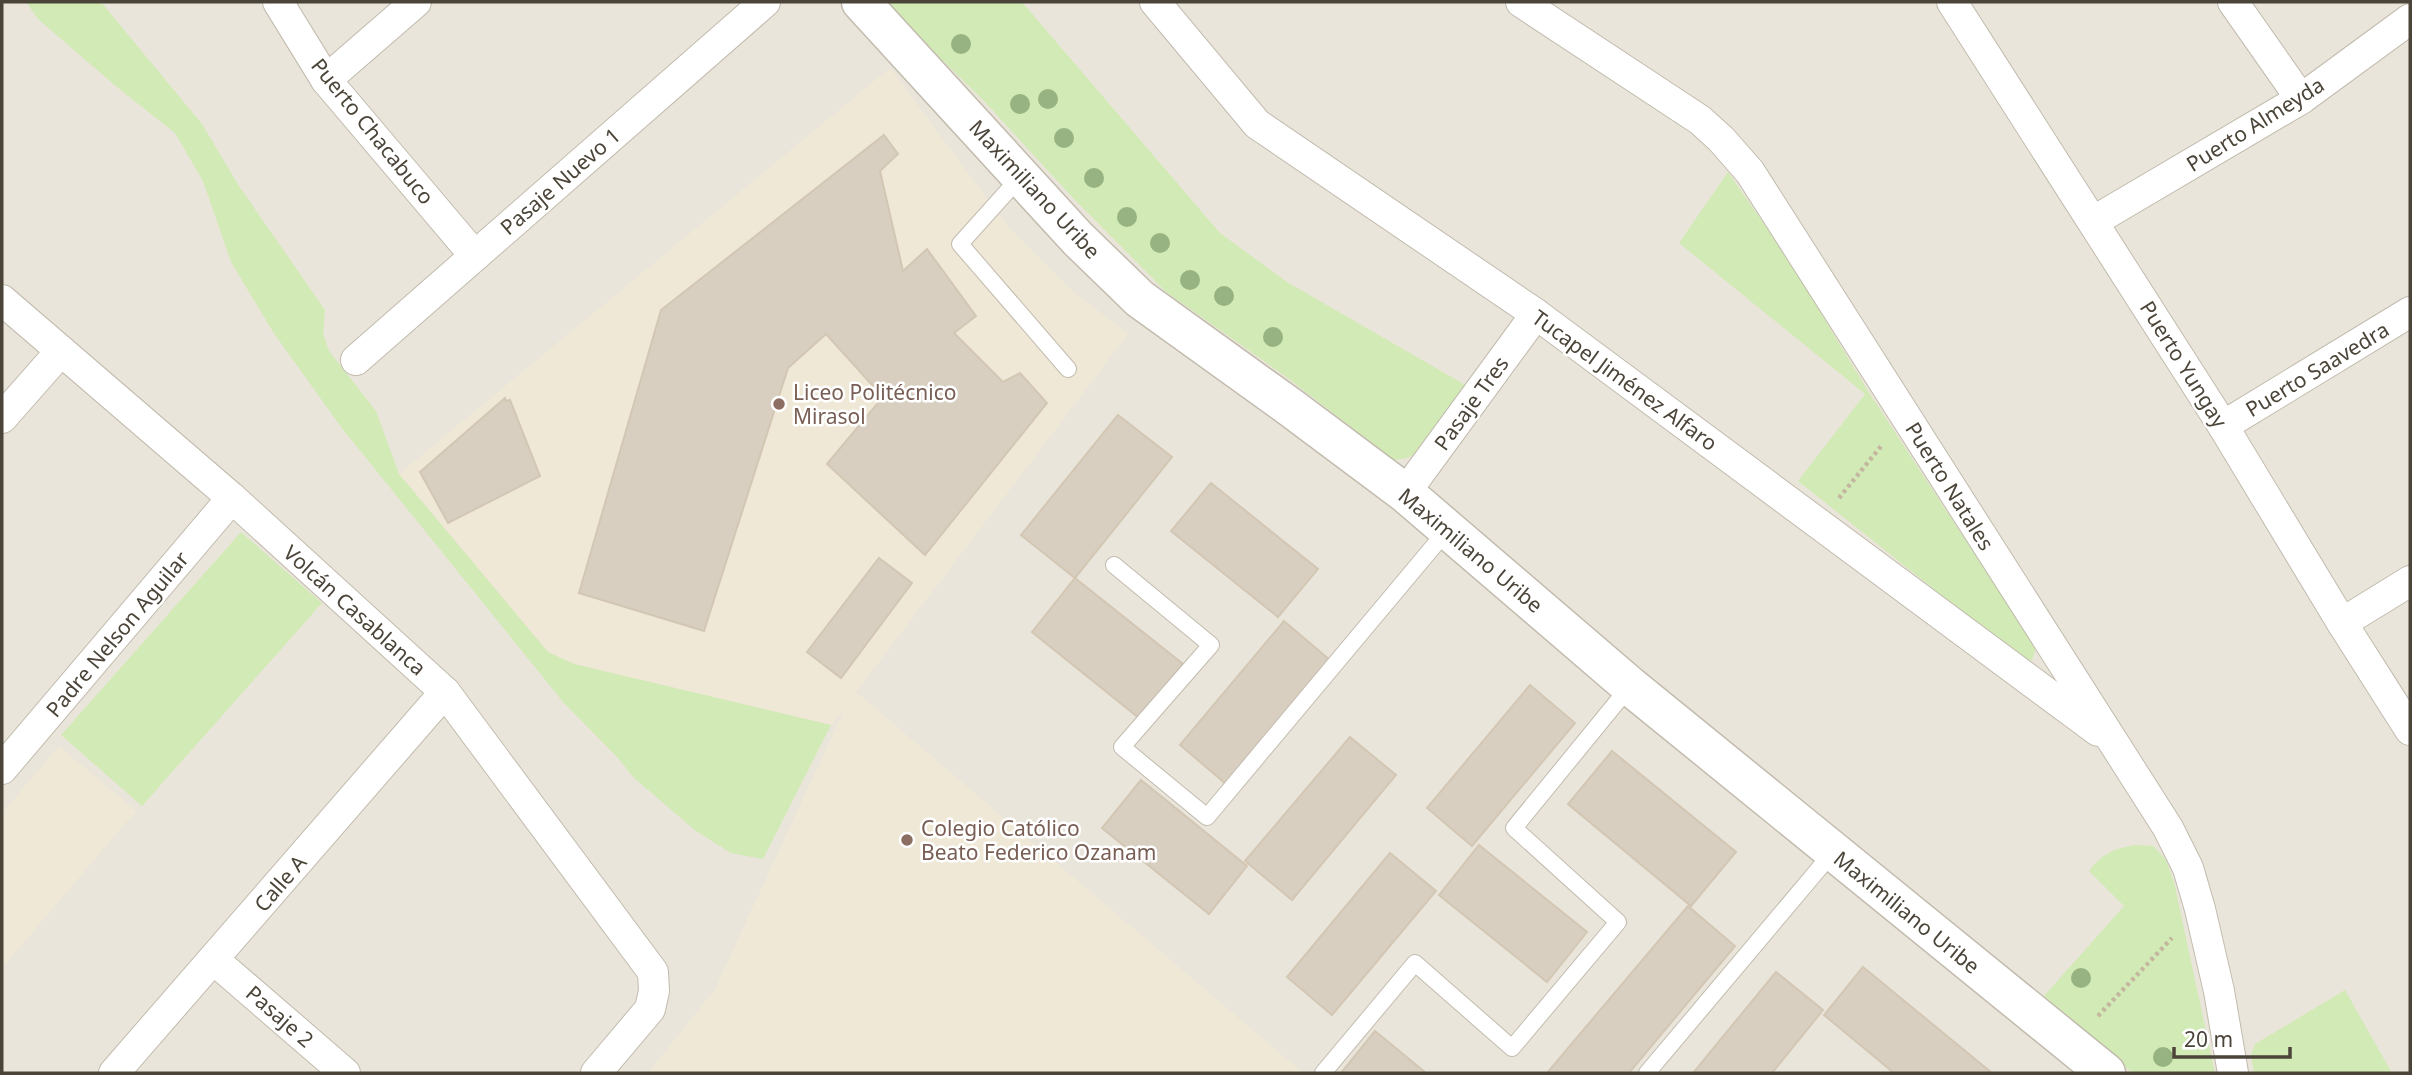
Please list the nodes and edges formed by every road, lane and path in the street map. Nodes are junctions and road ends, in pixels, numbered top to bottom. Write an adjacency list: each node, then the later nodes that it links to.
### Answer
1 (278, 2): 10 (street, Puerto Chacabuco)
2 (416, 2): 10 (street)
3 (765, 2): 14 (street, Pasaje Nuevo 1)
4 (861, 2): 12 (street, Maximiliano Uribe)
5 (1155, 2): 17 (street, Tucapel Jiménez Alfaro)
6 (1521, 2): 21 (street, Puerto Natales)
7 (1952, 2): 13 (street, Puerto Yungay)
8 (2233, 2): 11 (street)
9 (2410, 19): 11 (street, Puerto Almeyda)
10 (326, 80): 14 (street, Puerto Chacabuco)
11 (2301, 99): 13 (street, Puerto Almeyda)
12 (1021, 176): 20 (lane); 24 (street, Maximiliano Uribe)
13 (2094, 221): 23 (street, Puerto Yungay)
14 (475, 256): 19 (street, Pasaje Nuevo 1)
15 (2, 300): 18 (street, Volcán Casablanca)
16 (2410, 312): 23 (street, Puerto Saavedra)
17 (1536, 314): 24 (street, Pasaje Tres); 26 (street, Tucapel Jiménez Alfaro)
18 (61, 351): 22 (street); 25 (street, Volcán Casablanca)
19 (356, 360)
20 (1068, 369)
21 (1906, 416): 26 (path); 34 (street, Puerto Natales)
22 (2, 418)
23 (2223, 426): 30 (street, Puerto Yungay)
24 (1405, 493): 27 (street, Maximiliano Uribe)
25 (232, 498): 32 (street, Volcán Casablanca); 35 (street, Padre Nelson Aguilar)
26 (1818, 523): 34 (street, Tucapel Jiménez Alfaro)
27 (1448, 529): 28 (lane); 31 (street, Maximiliano Uribe)
28 (1114, 565)
29 (2410, 582): 30 (street)
30 (2342, 623): 33 (street, Puerto Yungay)
31 (1630, 686): 36 (street, Maximiliano Uribe); 43 (lane)
32 (445, 692): 38 (street, Calle A); 42 (street, Volcán Casablanca)
33 (2410, 730)
34 (2113, 743): 37 (street, Puerto Natales)
35 (2, 769)
36 (1833, 852): 39 (street, Maximiliano Uribe); 44 (lane)
37 (2200, 909): 39 (path); 46 (street, Puerto Natales)
38 (214, 960): 40 (street, Calle A); 41 (street, Pasaje 2)
39 (2071, 1044): 45 (street, Maximiliano Uribe)
40 (114, 1073)
41 (345, 1073)
42 (596, 1073)
43 (1323, 1073)
44 (1647, 1073)
45 (2106, 1073)
46 (2233, 1073)

